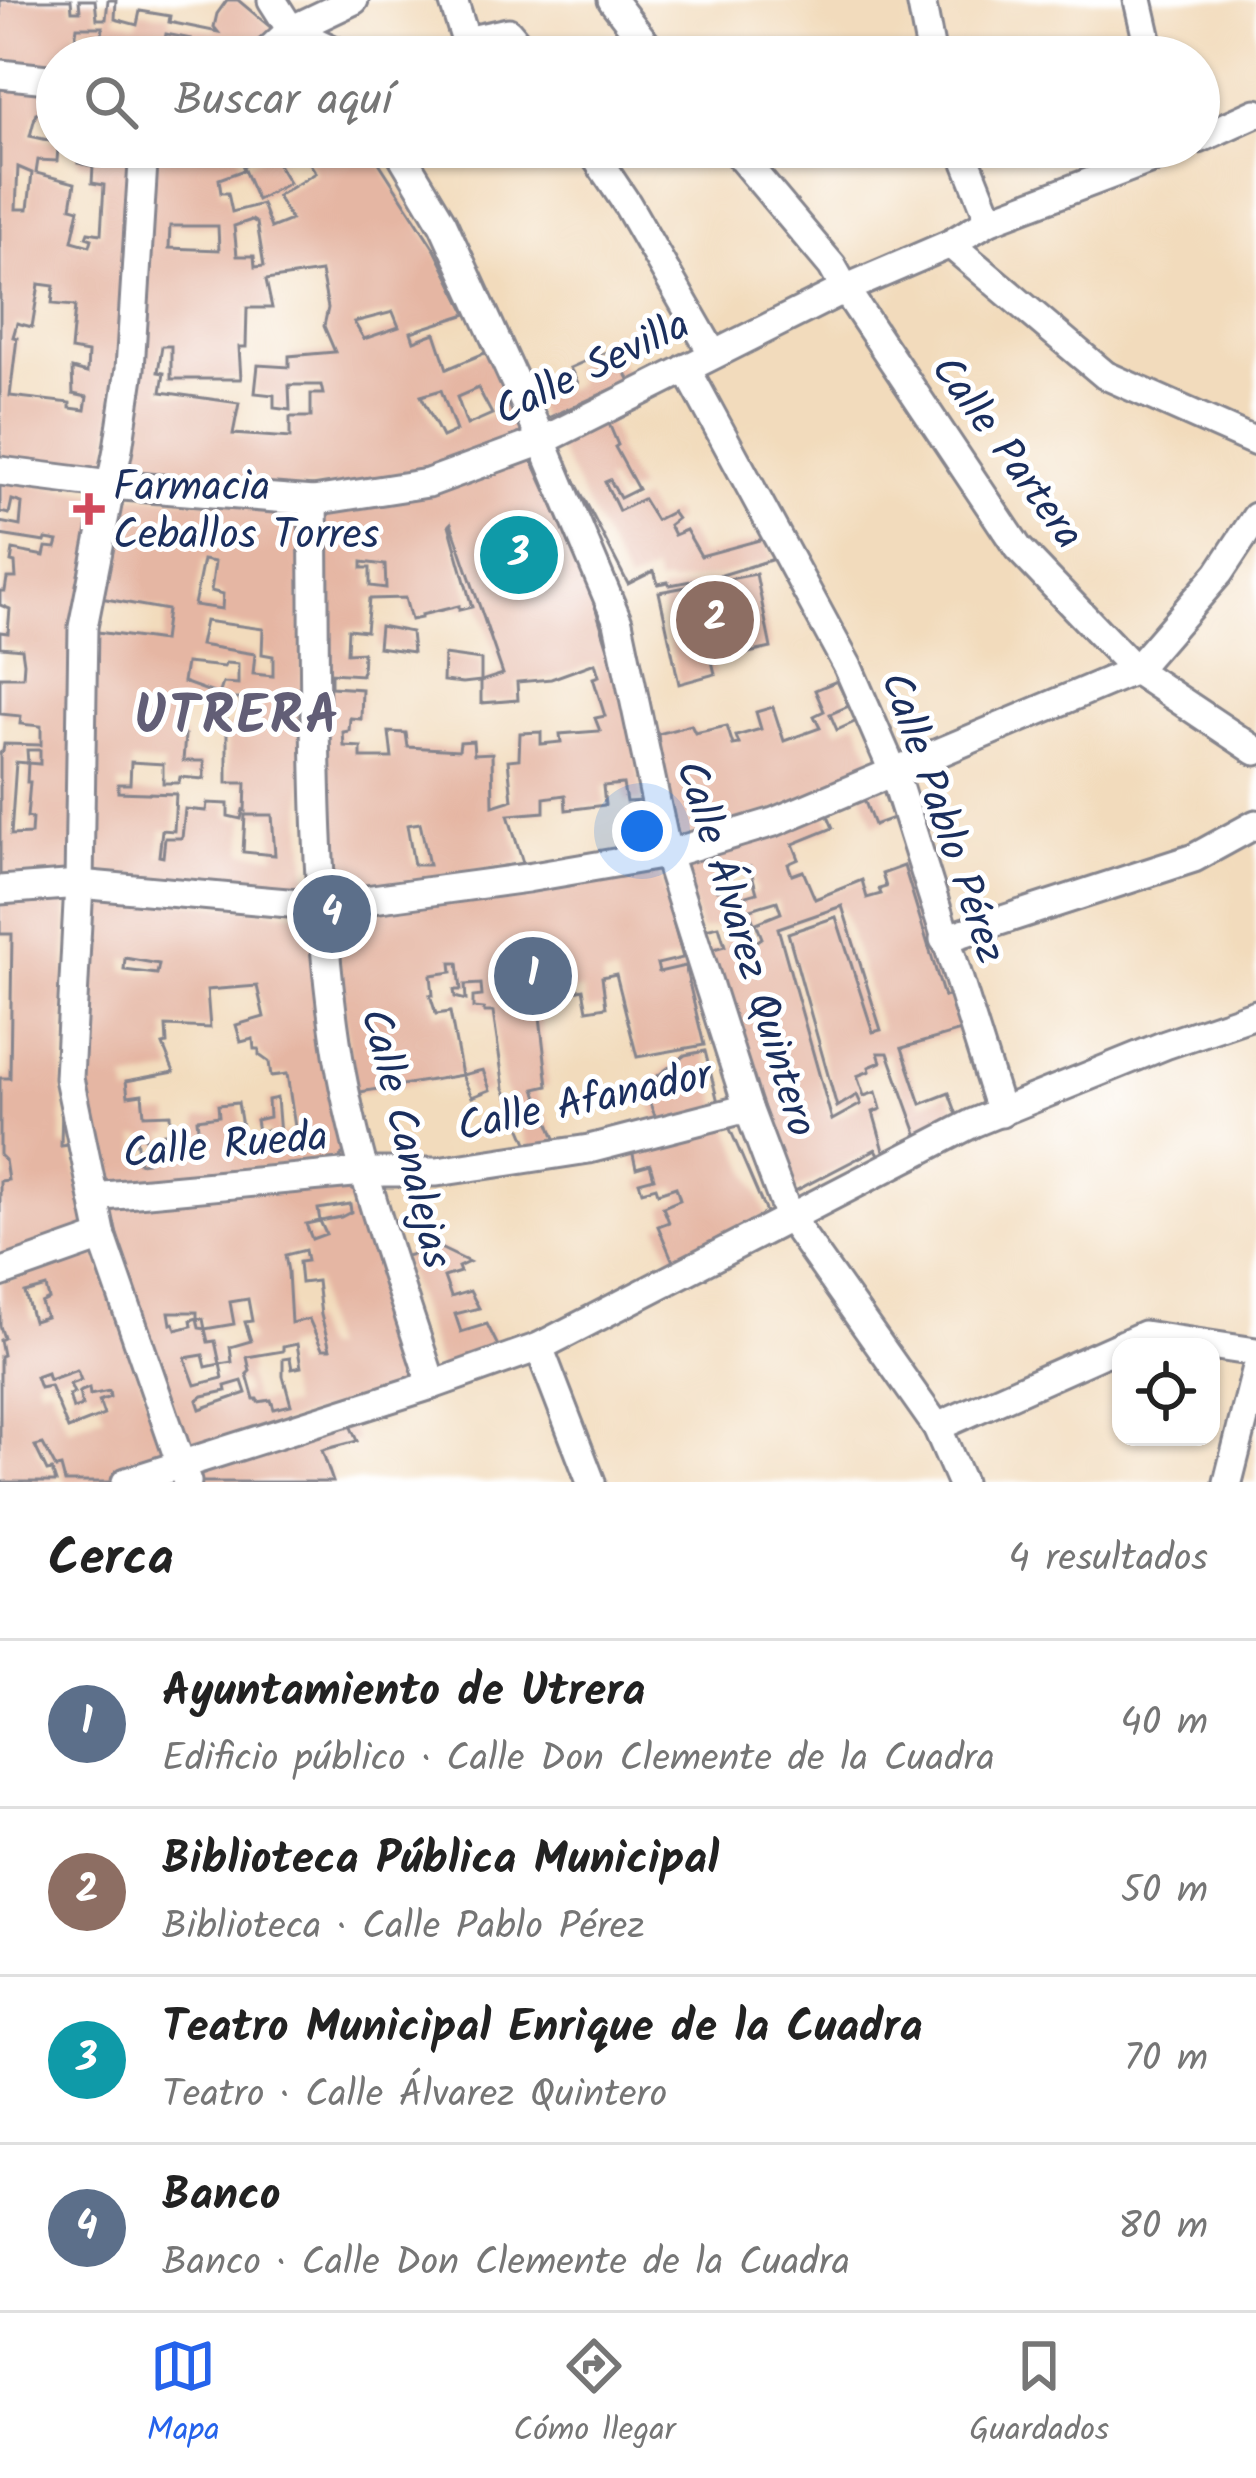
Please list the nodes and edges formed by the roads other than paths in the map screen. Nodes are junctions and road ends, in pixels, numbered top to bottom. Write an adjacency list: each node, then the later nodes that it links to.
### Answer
1 (272, 0): 7 (street)
2 (354, 0): 7 (street)
3 (453, 0): 10 (street)
4 (612, 0): 11 (street)
5 (921, 0): 12 (street)
6 (1138, 0): 13 (street)
7 (291, 30): 8 (street); 9 (street)
8 (285, 36)
9 (304, 36)
10 (464, 36)
11 (640, 36)
12 (928, 36)
13 (1146, 36)
14 (0, 74): 15 (street)
15 (36, 78)
16 (1256, 113): 17 (street)
17 (1220, 130)
18 (143, 168): 32 (street)
19 (410, 168): 29 (street, Calle Álvarez Quintero)
20 (603, 168): 27 (street)
21 (749, 168): 26 (street, Calle Partera)
22 (970, 168): 24 (street)
23 (1125, 168): 24 (street, Calle Sevilla)
24 (989, 220): 25 (street, Calle Sevilla)
25 (950, 244): 26 (street, Calle Sevilla); 30 (street)
26 (838, 277): 27 (street, Calle Sevilla); 35 (street, Calle Partera)
27 (713, 354): 28 (street, Calle Sevilla)
28 (686, 368): 29 (street, Calle Sevilla); 37 (street, Calle Pablo Pérez)
29 (542, 441): 33 (street, Calle Sevilla); 39 (street, Calle Álvarez Quintero)
30 (1256, 442)
31 (0, 471): 32 (street, Calle Sevilla)
32 (110, 485): 33 (street, Calle Sevilla); 40 (street)
33 (313, 501): 42 (street, Calle Canalejas)
34 (1256, 517): 35 (street)
35 (1135, 670): 36 (street, Calle Partera); 37 (street)
36 (1256, 751)
37 (894, 773): 39 (street); 43 (street, Calle Pablo Pérez)
38 (1256, 824): 43 (street)
39 (668, 854): 42 (street); 45 (street, Calle Álvarez Quintero)
40 (79, 884): 41 (street); 42 (street); 48 (street)
41 (0, 890)
42 (321, 906): 47 (street, Calle Canalejas)
43 (944, 939): 46 (street, Calle Pablo Pérez)
44 (1256, 1014): 46 (street)
45 (748, 1108): 47 (street, Calle Afanador); 49 (street, Calle Álvarez Quintero)
46 (1001, 1113): 49 (street)
47 (364, 1172): 48 (street, Calle Rueda); 55 (street, Calle Canalejas)
48 (94, 1197): 50 (street)
49 (789, 1217): 52 (street); 56 (street, Calle Álvarez Quintero)
50 (102, 1237): 51 (street); 57 (street)
51 (0, 1273)
52 (539, 1347): 55 (street); 59 (street)
53 (1256, 1352): 56 (street)
54 (1256, 1371): 61 (street)
55 (432, 1385): 57 (street)
56 (937, 1427): 60 (street, Calle Álvarez Quintero)
57 (183, 1473): 58 (street)
58 (126, 1482)
59 (592, 1482)
60 (961, 1482)
61 (1228, 1482)

